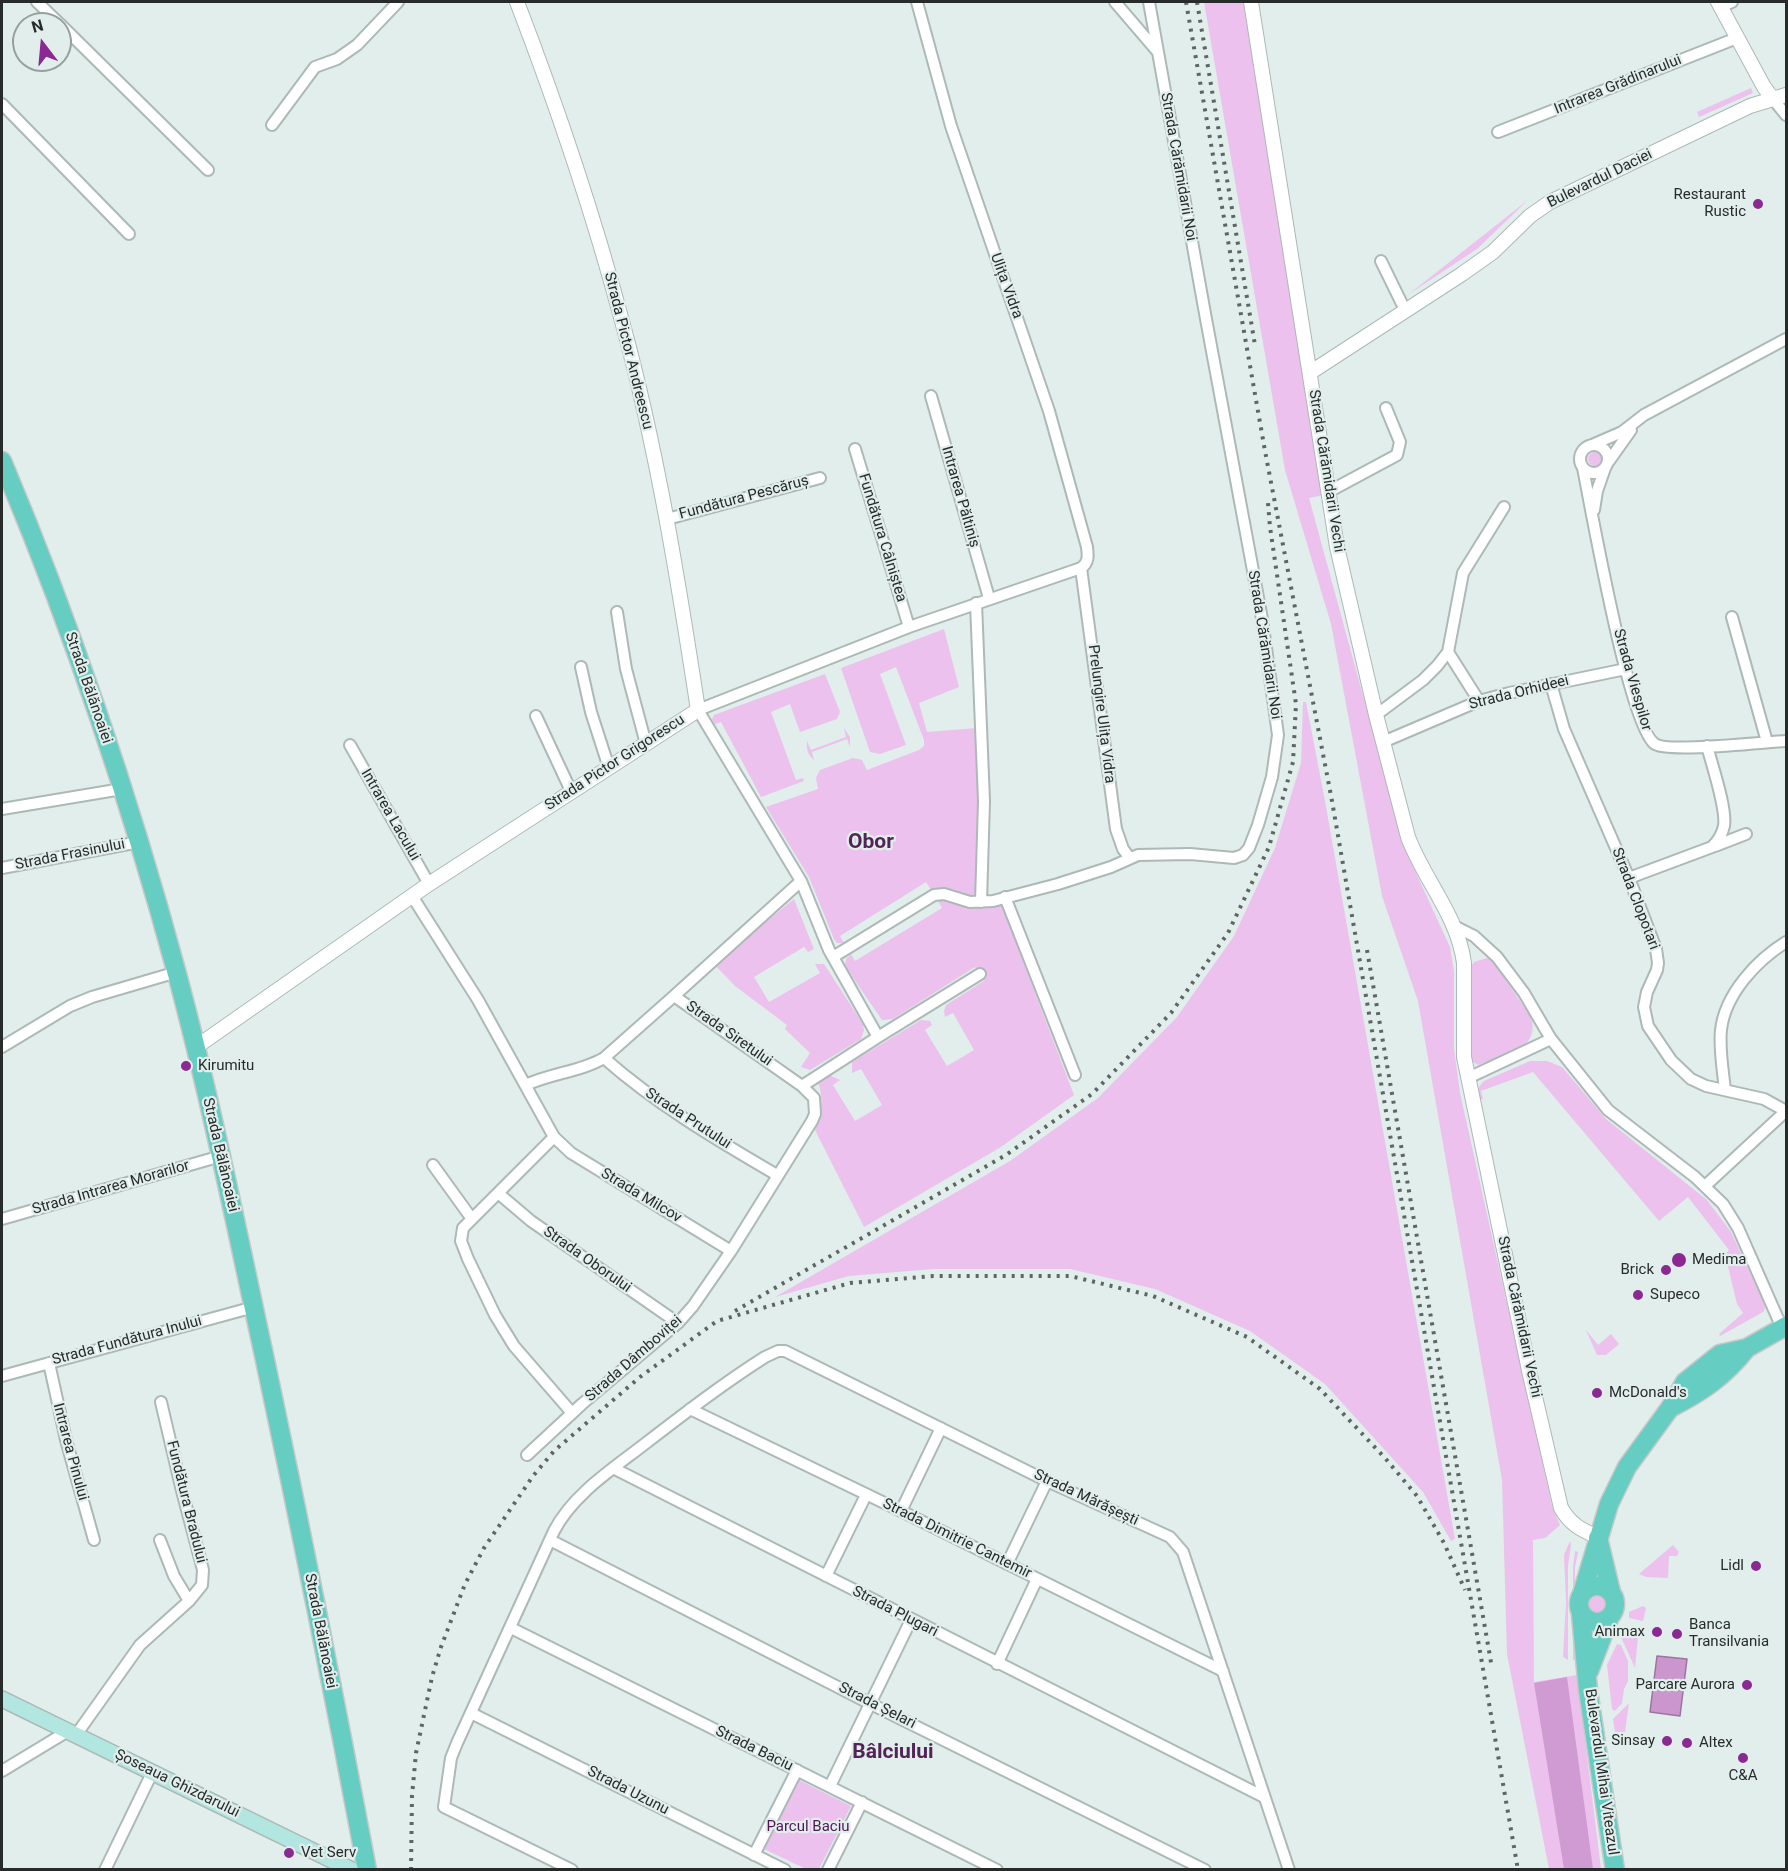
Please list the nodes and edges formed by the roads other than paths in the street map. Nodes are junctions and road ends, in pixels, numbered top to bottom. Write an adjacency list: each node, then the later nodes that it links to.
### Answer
1 (398, 2): 14 (street)
2 (517, 2): 33 (street, Strada Pictor Andreescu)
3 (917, 2): 35 (street, Ulița Vidra)
4 (1115, 2): 10 (street)
5 (1149, 2): 10 (street, Strada Cărămidarii Noi)
6 (1251, 2): 21 (street, Strada Cărămidarii Vechi)
7 (1724, 3): 9 (street)
8 (72, 36): 16 (street)
9 (1737, 38): 11 (street); 15 (street, Intrarea Grădinarului)
10 (1157, 51): 62 (street, Strada Cărămidarii Noi)
11 (1780, 97): 13 (street); 19 (street, Bulevardul Daciei)
12 (2, 104): 17 (street)
13 (1786, 115)
14 (272, 125)
15 (1498, 132)
16 (208, 170)
17 (129, 234)
18 (1381, 261): 19 (street)
19 (1405, 310): 21 (street, Bulevardul Daciei)
20 (1786, 339): 24 (street, Strada Viespilor)
21 (1311, 372): 31 (street, Strada Cărămidarii Vechi)
22 (931, 396): 36 (street, Intrarea Păltiniș)
23 (1386, 408): 31 (street)
24 (1644, 415): 25 (street, Strada Viespilor); 28 (street, Strada Viespilor)
25 (1592, 445): 28 (street); 29 (street)
26 (855, 449): 40 (street, Fundătura Câlniștea)
27 (2, 461): 56 (main road, Strada Bălănoaiei)
28 (1607, 465): 29 (street); 34 (street, Strada Viespilor)
29 (1583, 468): 34 (street, Strada Viespilor)
30 (820, 478): 33 (street, Fundătura Pescăruș)
31 (1328, 492): 47 (street, Strada Cărămidarii Vechi)
32 (1504, 507): 41 (street)
33 (667, 519): 46 (street, Strada Pictor Andreescu)
34 (1593, 519): 43 (street, Strada Viespilor)
35 (1081, 568): 36 (street, Strada Pictor Grigorescu); 62 (street, Prelungire Ulița Vidra)
36 (989, 598): 37 (street, Strada Pictor Grigorescu)
37 (976, 603): 40 (street, Strada Pictor Grigorescu); 69 (street)
38 (617, 612): 52 (street)
39 (1732, 617): 51 (street)
40 (909, 627): 46 (street, Strada Pictor Grigorescu)
41 (1448, 652): 45 (street); 47 (street)
42 (581, 667): 55 (street)
43 (1626, 669): 44 (street, Strada Orhideei); 54 (street, Strada Viespilor)
44 (1551, 684): 45 (street, Strada Orhideei); 64 (street, Strada Clopotari)
45 (1479, 701): 49 (street, Strada Orhideei)
46 (698, 710): 52 (street, Strada Pictor Grigorescu); 65 (street)
47 (1376, 715): 49 (street, Strada Cărămidarii Vechi)
48 (536, 716): 57 (street)
49 (1383, 741): 70 (street, Strada Cărămidarii Vechi)
50 (1786, 741): 51 (street, Strada Viespilor)
51 (1767, 742): 54 (street, Strada Viespilor)
52 (646, 744): 55 (street, Strada Pictor Grigorescu)
53 (350, 745): 66 (street, Intrarea Lacului)
54 (1707, 746): 61 (street)
55 (609, 768): 57 (street, Strada Pictor Grigorescu)
56 (122, 789): 58 (street); 60 (main road, Strada Bălănoaiei)
57 (571, 791): 66 (street, Strada Pictor Grigorescu)
58 (2, 809)
59 (1746, 834): 61 (street)
60 (139, 842): 63 (street, Strada Frasinului); 73 (main road, Strada Bălănoaiei)
61 (1712, 847): 64 (street)
62 (1129, 857): 68 (street, Strada Cărămidarii Noi)
63 (2, 868)
64 (1629, 878): 85 (street, Strada Clopotari)
65 (801, 881): 72 (street); 75 (street)
66 (429, 884): 67 (street, Strada Pictor Grigorescu)
67 (412, 896): 79 (street, Strada Pictor Grigorescu); 83 (street)
68 (1005, 897): 69 (street, Strada Cărămidarii Noi); 81 (street)
69 (981, 903): 72 (street, Strada Cărămidarii Noi)
70 (1454, 926): 77 (street); 82 (street, Strada Cărămidarii Vechi)
71 (1786, 942): 85 (street)
72 (833, 957): 76 (street)
73 (177, 972): 78 (street); 79 (main road, Strada Bălănoaiei)
74 (980, 974): 76 (street)
75 (674, 996): 80 (street, Strada Siretului); 84 (street, Strada Siretului)
76 (878, 1037): 84 (street)
77 (1551, 1039): 82 (street); 91 (street)
78 (2, 1047)
79 (196, 1047): 88 (main road, Strada Bălănoaiei)
80 (604, 1058): 83 (street); 90 (street, Strada Prutului)
81 (1075, 1075)
82 (1468, 1078): 110 (street, Strada Cărămidarii Vechi)
83 (526, 1085): 87 (street)
84 (802, 1086): 90 (street, Strada Dâmboviței)
85 (1725, 1090): 86 (street, Strada Clopotari)
86 (1786, 1111): 91 (street, Strada Clopotari)
87 (554, 1137): 92 (street, Strada Dâmboviței); 95 (street, Strada Milcov)
88 (221, 1156): 93 (street, Strada Intrarea Morarilor); 96 (main road, Strada Bălănoaiei)
89 (433, 1165): 94 (street)
90 (777, 1175): 95 (street, Strada Dâmboviței)
91 (1706, 1186): 98 (street)
92 (498, 1193): 94 (street, Strada Dâmboviței); 97 (street, Strada Oborului)
93 (2, 1219)
94 (472, 1219): 103 (street, Strada Dâmboviței)
95 (731, 1251): 97 (street, Strada Dâmboviței)
96 (254, 1307): 99 (street, Strada Fundătura Inului); 140 (main road, Strada Bălănoaiei)
97 (678, 1323): 103 (street, Strada Dâmboviței)
98 (1784, 1327): 110 (main road)
99 (49, 1363): 100 (street, Strada Fundătura Inului); 111 (street, Intrarea Pinului)
100 (2, 1376)
101 (161, 1402): 119 (street, Fundătura Bradului)
102 (690, 1409): 104 (street, Strada Mărășești); 106 (street, Strada Mărășești); 108 (street, Strada Dimitrie Cantemir)
103 (572, 1413): 105 (street)
104 (941, 1428): 107 (street, Strada Mărășești); 109 (street)
105 (527, 1455)
106 (613, 1468): 113 (street); 115 (street, Strada Plugari)
107 (1047, 1481): 114 (street); 125 (street, Strada Mărășești)
108 (866, 1495): 109 (street, Strada Dimitrie Cantemir); 115 (street)
109 (901, 1511): 114 (street, Strada Dimitrie Cantemir)
110 (1598, 1537): 117 (main road); 118 (main road)
111 (94, 1540)
112 (160, 1540): 119 (street)
113 (550, 1540): 123 (street); 128 (street, Strada Șelari)
114 (1007, 1564): 116 (street, Strada Dimitrie Cantemir)
115 (826, 1576): 122 (street, Strada Plugari)
116 (1037, 1580): 124 (street); 125 (street, Strada Dimitrie Cantemir)
117 (1611, 1592): 118 (main road); 121 (main road)
118 (1582, 1594): 120 (main road)
119 (189, 1601): 130 (street, Fundătura Bradului)
120 (1581, 1614): 121 (main road); 126 (main road, Bulevardul Mihai Viteazul)
121 (1608, 1619): 126 (main road, Bulevardul Mihai Viteazul)
122 (911, 1620): 124 (street, Strada Plugari); 128 (street)
123 (511, 1628): 129 (street); 131 (street, Strada Baciu)
124 (997, 1664): 135 (street, Strada Plugari)
125 (1223, 1671): 135 (street, Strada Mărășești)
126 (1587, 1675): 147 (main road, Bulevardul Mihai Viteazul)
127 (2, 1699): 130 (main road, Șoseaua Ghizdarului)
128 (871, 1704): 134 (street); 145 (street, Strada Șelari)
129 (471, 1713): 137 (street, Strada Uzunu); 141 (street)
130 (72, 1733): 132 (street); 133 (main road, Șoseaua Ghizdarului)
131 (797, 1770): 134 (street, Strada Baciu); 137 (street)
132 (2, 1771)
133 (153, 1771): 138 (street); 139 (main road, Șoseaua Ghizdarului)
134 (830, 1786): 136 (street, Strada Baciu)
135 (1264, 1797): 146 (street, Strada Mărășești)
136 (862, 1802): 143 (street); 144 (street, Strada Baciu)
137 (754, 1855): 142 (street, Strada Uzunu)
138 (105, 1869)
139 (352, 1869)
140 (368, 1869)
141 (572, 1869)
142 (785, 1869)
143 (828, 1869)
144 (998, 1869)
145 (1205, 1869)
146 (1289, 1869)
147 (1615, 1869)

